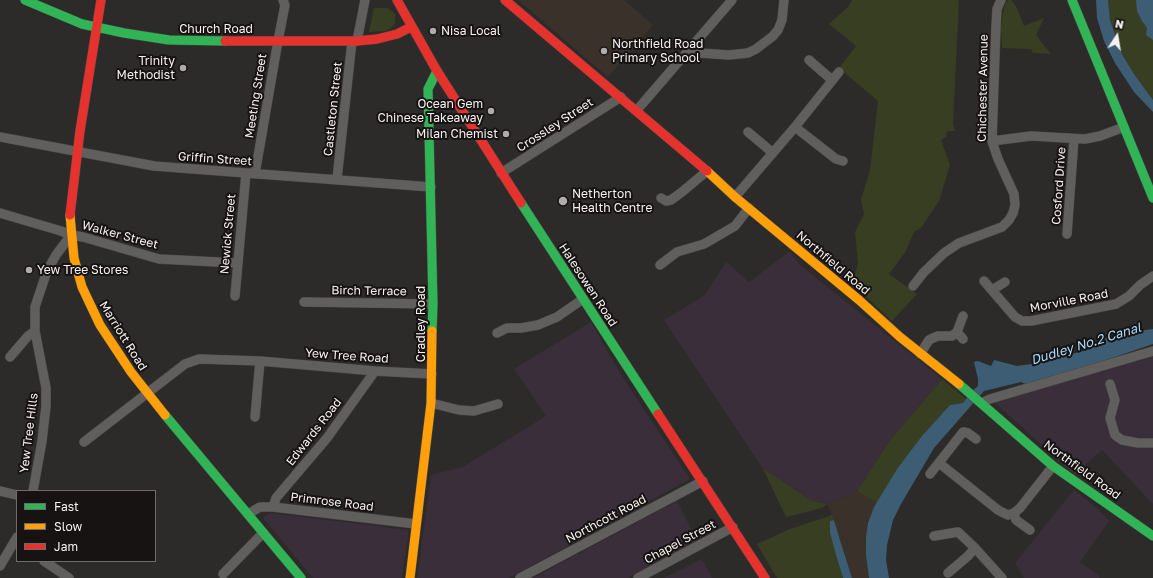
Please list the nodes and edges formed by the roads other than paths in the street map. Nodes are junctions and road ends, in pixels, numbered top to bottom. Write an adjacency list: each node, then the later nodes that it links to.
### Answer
1 (25, 0): 12 (street, Church Road)
2 (101, 0): 12 (street, Marriott Road)
3 (283, 0): 13 (street, Meeting Street)
4 (365, 0): 14 (street, Castleton Street)
5 (397, 0): 11 (street, Halesowen Road)
6 (505, 0): 20 (street, Northfield Road)
7 (732, 0): 15 (street)
8 (784, 0): 15 (street)
9 (1001, 0): 27 (street, Chichester Avenue)
10 (1072, 0): 23 (street)
11 (411, 27): 14 (street, Church Road); 17 (street, Halesowen Road)
12 (96, 28): 13 (street, Church Road); 28 (street, Marriott Road)
13 (278, 41): 14 (street, Church Road); 34 (street, Meeting Street)
14 (355, 41): 35 (street, Castleton Street)
15 (688, 50): 21 (street)
16 (809, 60): 19 (street)
17 (437, 71): 33 (street, Halesowen Road); 36 (street, Cradley Road)
18 (839, 72): 19 (street)
19 (832, 80): 22 (street)
20 (621, 97): 21 (street, Northfield Road); 33 (street, Crossley Street)
21 (636, 110): 31 (street, Northfield Road)
22 (795, 127): 29 (street); 30 (street)
23 (1124, 127): 26 (street); 39 (street)
24 (748, 132): 29 (street)
25 (0, 137): 28 (street, Griffin Street)
26 (1074, 139): 27 (street); 42 (street, Cosford Drive)
27 (992, 141): 49 (street, Chichester Avenue)
28 (77, 151): 32 (street, Griffin Street); 43 (street, Marriott Road)
29 (773, 153): 37 (street)
30 (843, 161)
31 (707, 171): 37 (street, Northfield Road); 38 (street)
32 (246, 173): 34 (street, Griffin Street); 44 (street, Newick Street)
33 (501, 173): 52 (street, Halesowen Road)
34 (256, 174): 35 (street, Griffin Street)
35 (337, 179): 36 (street, Griffin Street)
36 (431, 187): 54 (street, Cradley Road)
37 (735, 197): 40 (street, Northfield Road)
38 (661, 198)
39 (1153, 198)
40 (749, 208): 45 (street); 59 (street, Northfield Road)
41 (0, 213): 43 (street, Walker Street)
42 (1068, 234)
43 (71, 235): 44 (street, Walker Street); 56 (street, Yew Tree Hills); 65 (street, Marriott Road)
44 (237, 263): 51 (street, Newick Street)
45 (660, 265)
46 (1153, 276): 50 (street, Morville Road)
47 (984, 280): 50 (street, Morville Road)
48 (1005, 282): 50 (street)
49 (913, 286)
50 (992, 290)
51 (235, 296)
52 (584, 300): 57 (street); 76 (street, Halesowen Road)
53 (304, 302): 54 (street, Birch Terrace)
54 (433, 304): 63 (street, Cradley Road)
55 (963, 316): 59 (street)
56 (35, 331): 60 (street); 77 (street, Yew Tree Hills)
57 (497, 333)
58 (1153, 351): 67 (street)
59 (920, 354): 67 (street, Northfield Road)
60 (10, 357)
61 (260, 361): 62 (street, Yew Tree Road); 65 (street, Yew Tree Road); 69 (street)
62 (375, 371): 63 (street, Yew Tree Road); 80 (street, Edwards Road)
63 (432, 374): 66 (street, Cradley Road)
64 (1110, 384): 72 (street)
65 (147, 394): 71 (street, Yew Tree Road); 82 (street, Marriott Road)
66 (431, 403): 68 (street); 83 (street, Cradley Road)
67 (981, 403): 74 (street, Northfield Road)
68 (498, 404)
69 (255, 417)
70 (976, 439): 73 (street)
71 (84, 442)
72 (1153, 443)
73 (939, 463): 75 (street); 81 (street)
74 (1052, 466): 81 (street); 88 (street, Northfield Road)
75 (930, 474)
76 (703, 481): 84 (street, Halesowen Road); 98 (street, Northcott Road)
77 (33, 490)
78 (0, 491): 79 (street)
79 (16, 495)
80 (273, 507): 82 (street, Primrose Road); 83 (street, Primrose Road)
81 (1014, 513): 85 (street)
82 (248, 514): 86 (street, Marriott Road)
83 (416, 524): 97 (street, Cradley Road)
84 (733, 527): 99 (street, Chapel Street); 100 (street, Halesowen Road)
85 (1030, 530)
86 (263, 533): 94 (street); 96 (street, Marriott Road)
87 (934, 536): 90 (street)
88 (1153, 536)
89 (16, 541): 92 (street)
90 (975, 548): 93 (street); 101 (street)
91 (45, 562): 95 (street)
92 (0, 566)
93 (948, 572)
94 (223, 574)
95 (69, 578)
96 (301, 578)
97 (410, 578)
98 (520, 578)
99 (638, 578)
100 (765, 578)
101 (1002, 578)

